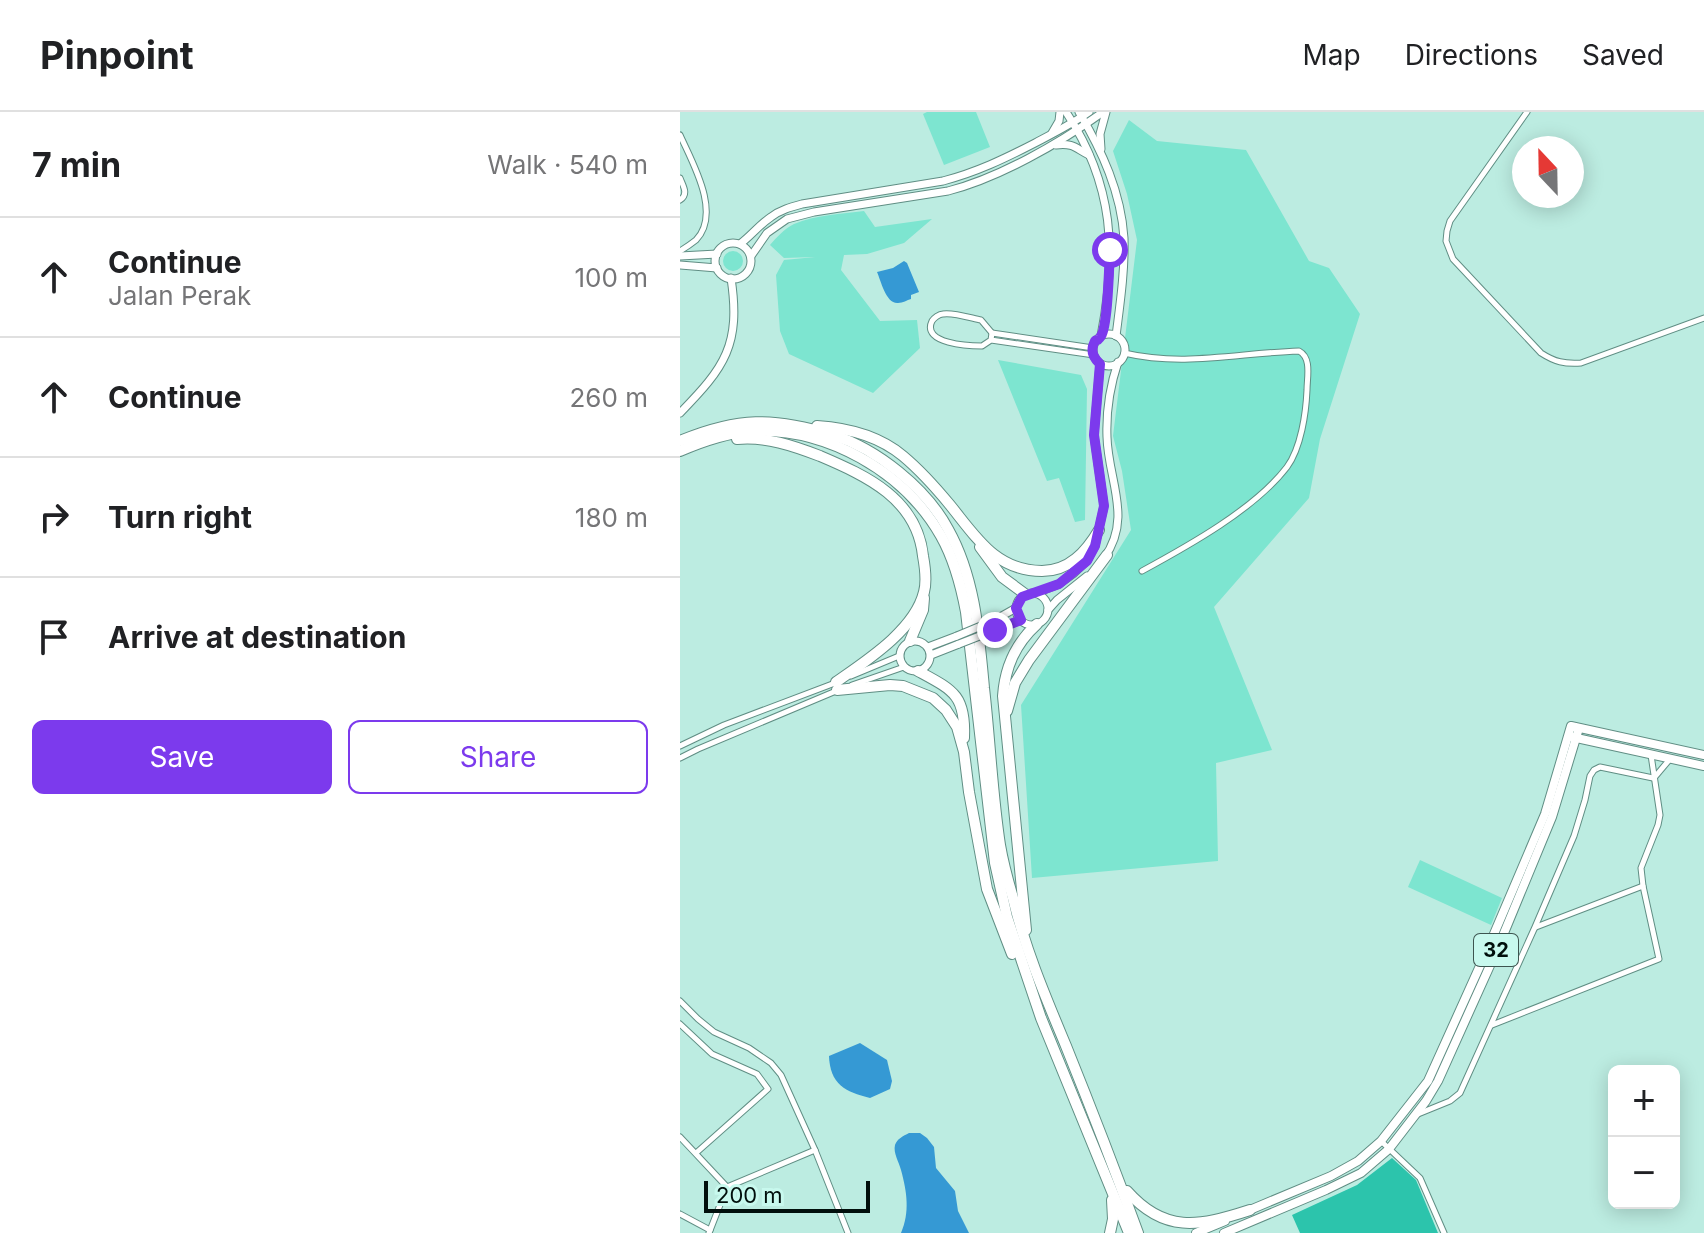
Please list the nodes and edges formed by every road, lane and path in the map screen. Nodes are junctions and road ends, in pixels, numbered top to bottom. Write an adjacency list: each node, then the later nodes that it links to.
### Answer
1 (1063, 112): 5 (main road); 7 (main road)
2 (1105, 112): 4 (main road); 9 (main road)
3 (1527, 112): 22 (street)
4 (1084, 116): 5 (main road); 9 (main road)
5 (1075, 127): 7 (main road); 8 (main road); 10 (main road)
6 (680, 135): 13 (street)
7 (1051, 135): 14 (main road)
8 (1049, 146): 10 (main road); 18 (main road)
9 (1101, 150): 25 (main road)
10 (1091, 155): 24 (main road)
11 (680, 178): 12 (street)
12 (683, 197)
13 (696, 240): 15 (street); 17 (street)
14 (740, 244): 16 (main road); 18 (main road)
15 (680, 254): 17 (main road)
16 (717, 254): 17 (main road); 20 (main road)
17 (700, 256)
18 (751, 256): 21 (main road)
19 (680, 265): 20 (main road)
20 (717, 268): 21 (main road)
21 (731, 278): 30 (main road)
22 (1704, 318)
23 (991, 336): 23 (street); 26 (street)
24 (1101, 336): 25 (main road); 26 (main road)
25 (1116, 336): 27 (main road)
26 (1093, 352): 29 (main road)
27 (1124, 353): 28 (main road); 38 (street)
28 (1118, 362): 29 (main road); 37 (main road)
29 (1100, 364): 35 (main road)
30 (680, 413)
31 (795, 425): 33 (highway); 36 (highway); 65 (highway)
32 (713, 438): 34 (highway); 39 (highway); 67 (highway)
33 (680, 441)
34 (680, 451)
35 (1099, 530): 36 (highway); 40 (main road)
36 (970, 532): 40 (highway)
37 (1107, 555): 42 (main road); 52 (highway)
38 (1142, 571)
39 (924, 593): 46 (highway); 51 (highway)
40 (1030, 594): 41 (main road); 42 (main road)
41 (1016, 608): 43 (main road); 45 (main road)
42 (1048, 610): 44 (main road)
43 (1021, 620): 44 (main road); 45 (main road)
44 (1037, 624): 52 (highway)
45 (994, 625): 47 (main road, bridge)
46 (910, 641): 47 (main road); 48 (main road)
47 (929, 651): 50 (main road)
48 (899, 656): 49 (main road); 51 (street)
49 (904, 667): 50 (main road); 51 (street)
50 (918, 671): 56 (highway)
51 (837, 686): 54 (street); 56 (highway); 59 (street)
52 (1005, 720): 65 (highway)
53 (1572, 737): 55 (main road, 32); 57 (main road); 70 (main road, 32); 72 (main road, 32)
54 (680, 746)
55 (1666, 747): 58 (main road); 60 (main road)
56 (964, 752): 67 (highway)
57 (1651, 754): 60 (main road); 62 (street)
58 (1704, 755)
59 (680, 758)
60 (1673, 759): 61 (main road); 62 (street)
61 (1704, 766)
62 (1653, 778): 63 (street); 64 (street)
63 (1643, 886): 64 (street); 69 (street)
64 (1535, 927): 69 (street)
65 (1029, 954): 76 (highway)
66 (680, 1001): 74 (street)
67 (1041, 1018): 76 (highway)
68 (680, 1024): 75 (street)
69 (1491, 1026): 70 (street)
70 (1416, 1115): 73 (main road, 32)
71 (680, 1137): 75 (street)
72 (1381, 1141): 73 (street); 78 (main road, 32)
73 (1389, 1149): 86 (main road, 32); 87 (street)
74 (815, 1150): 77 (street); 81 (street)
75 (696, 1153): 77 (street)
76 (1112, 1177): 78 (highway); 82 (highway); 83 (highway); 84 (highway)
77 (727, 1187): 80 (street)
78 (1250, 1210): 85 (main road, 32)
79 (680, 1214): 80 (street)
80 (710, 1231)
81 (848, 1233)
82 (1110, 1233)
83 (1129, 1233)
84 (1138, 1233)
85 (1196, 1233)
86 (1224, 1233)
87 (1444, 1233)

